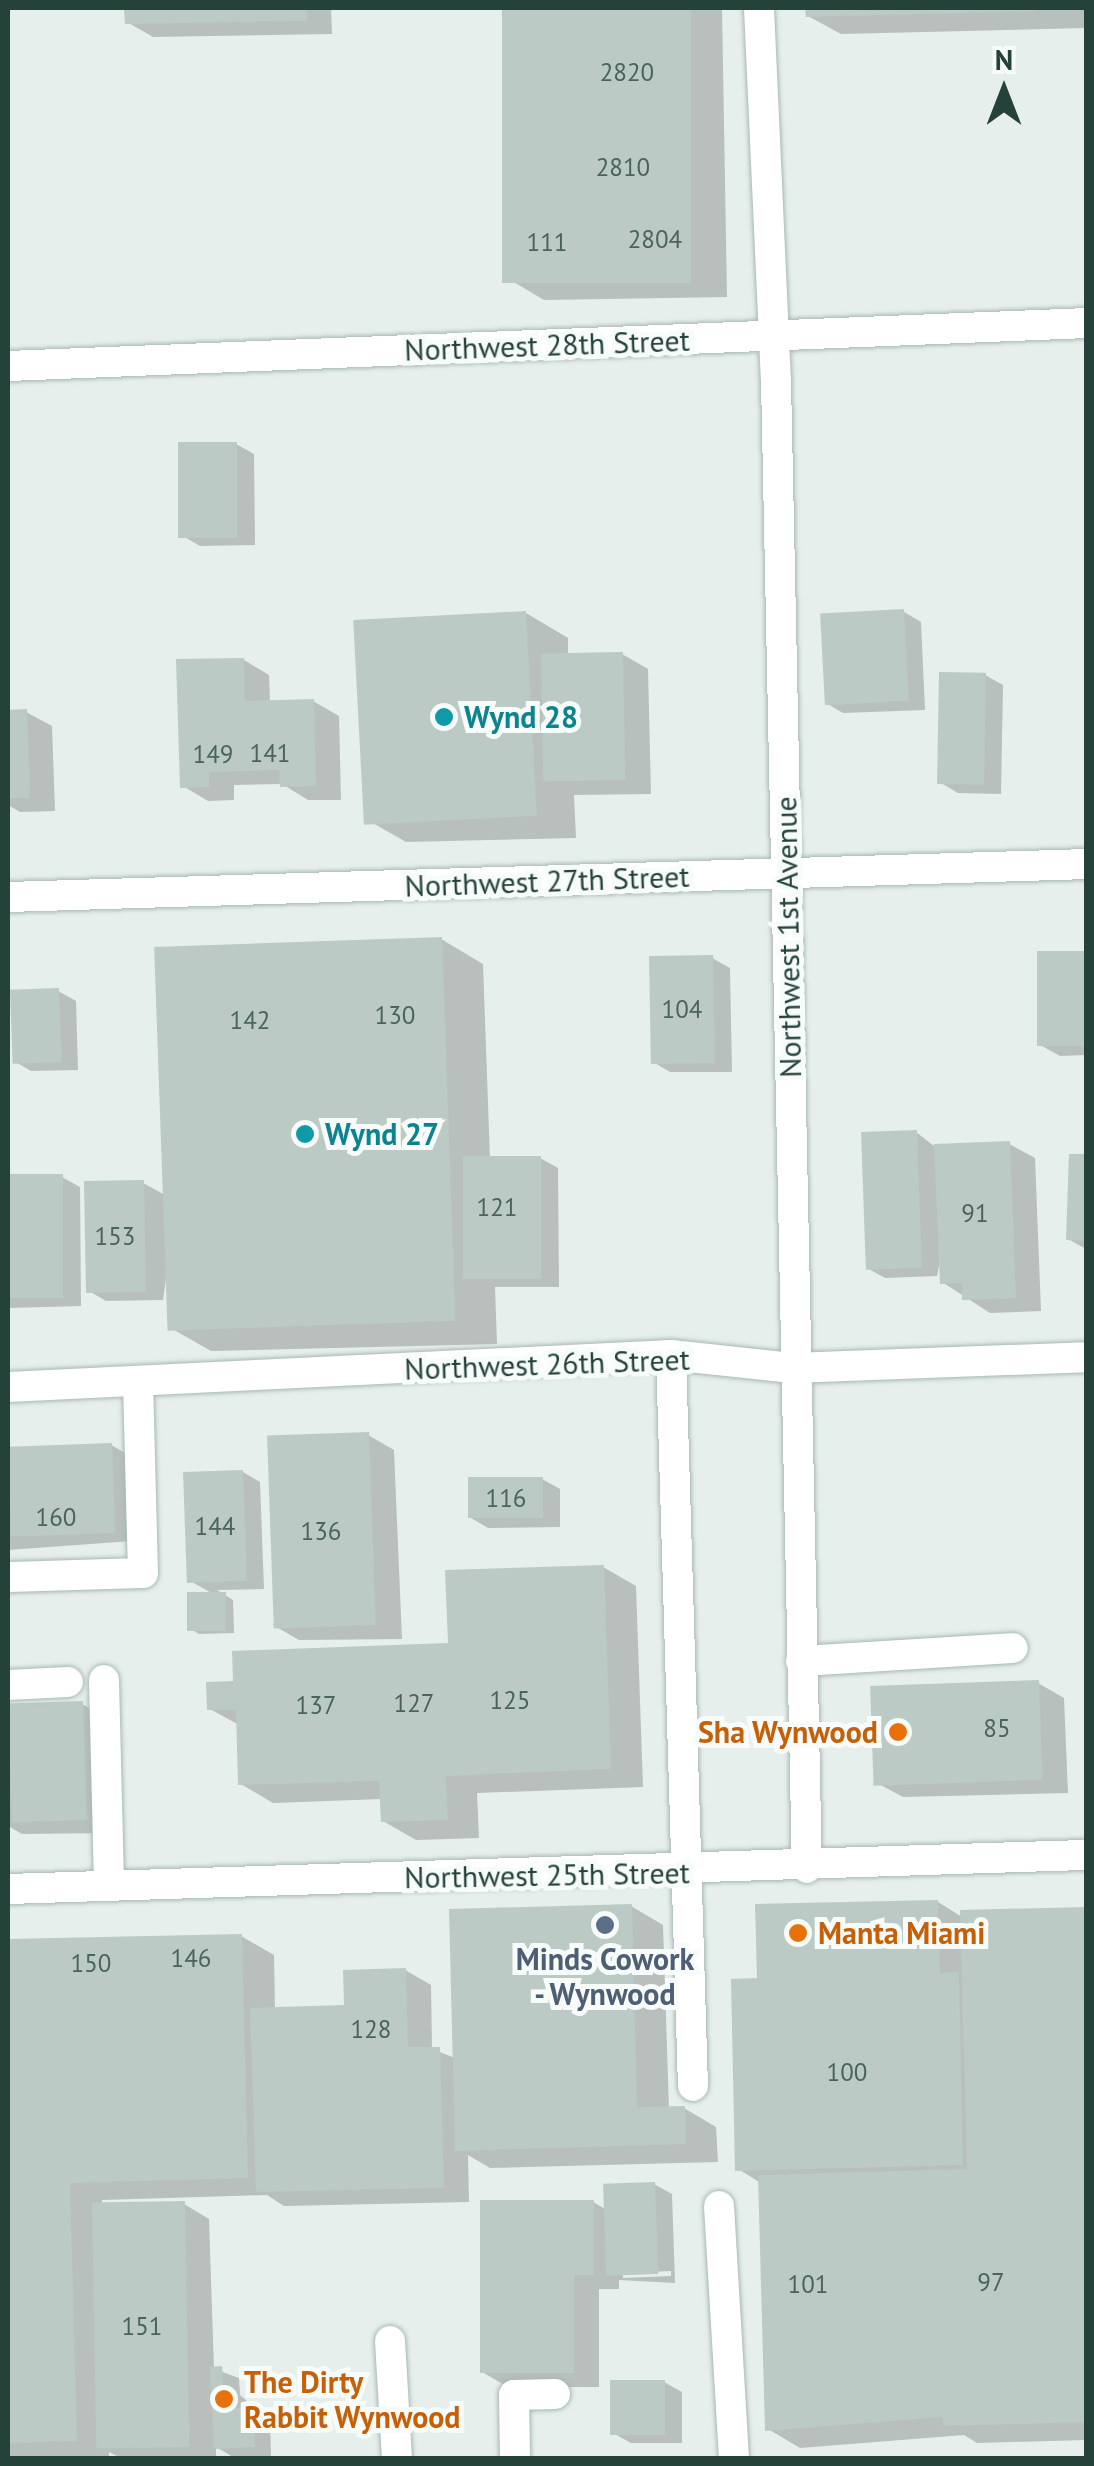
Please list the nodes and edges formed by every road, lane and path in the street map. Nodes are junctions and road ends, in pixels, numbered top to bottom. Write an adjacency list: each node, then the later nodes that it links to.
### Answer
1 (760, 8): 3 (street, Northwest 1st Avenue)
2 (1086, 324): 3 (street, Northwest 28th Street)
3 (775, 336): 4 (street, Northwest 28th Street); 6 (street, Northwest 1st Avenue)
4 (8, 366)
5 (1086, 864): 6 (street, Northwest 27th Street)
6 (788, 874): 7 (street, Northwest 27th Street); 10 (street, Northwest 1st Avenue)
7 (8, 897)
8 (671, 1355): 10 (street, Northwest 26th Street); 11 (street, Northwest 26th Street); 21 (street)
9 (1086, 1357): 10 (street, Northwest 26th Street)
10 (792, 1368): 15 (street, Northwest 1st Avenue)
11 (138, 1381): 12 (street, Northwest 26th Street); 13 (street)
12 (8, 1387)
13 (8, 1577)
14 (1013, 1648): 15 (street)
15 (801, 1661): 20 (street, Northwest 1st Avenue)
16 (104, 1680): 22 (street)
17 (68, 1682): 18 (street)
18 (8, 1685)
19 (1086, 1855): 20 (street, Northwest 25th Street)
20 (807, 1868): 21 (street, Northwest 25th Street)
21 (683, 1871): 22 (street, Northwest 25th Street); 24 (street)
22 (110, 1886): 23 (street, Northwest 25th Street)
23 (8, 1888)
24 (693, 2086)
25 (719, 2206): 30 (street)
26 (390, 2342): 28 (street)
27 (555, 2394): 29 (street)
28 (397, 2458)
29 (515, 2458)
30 (734, 2458)

